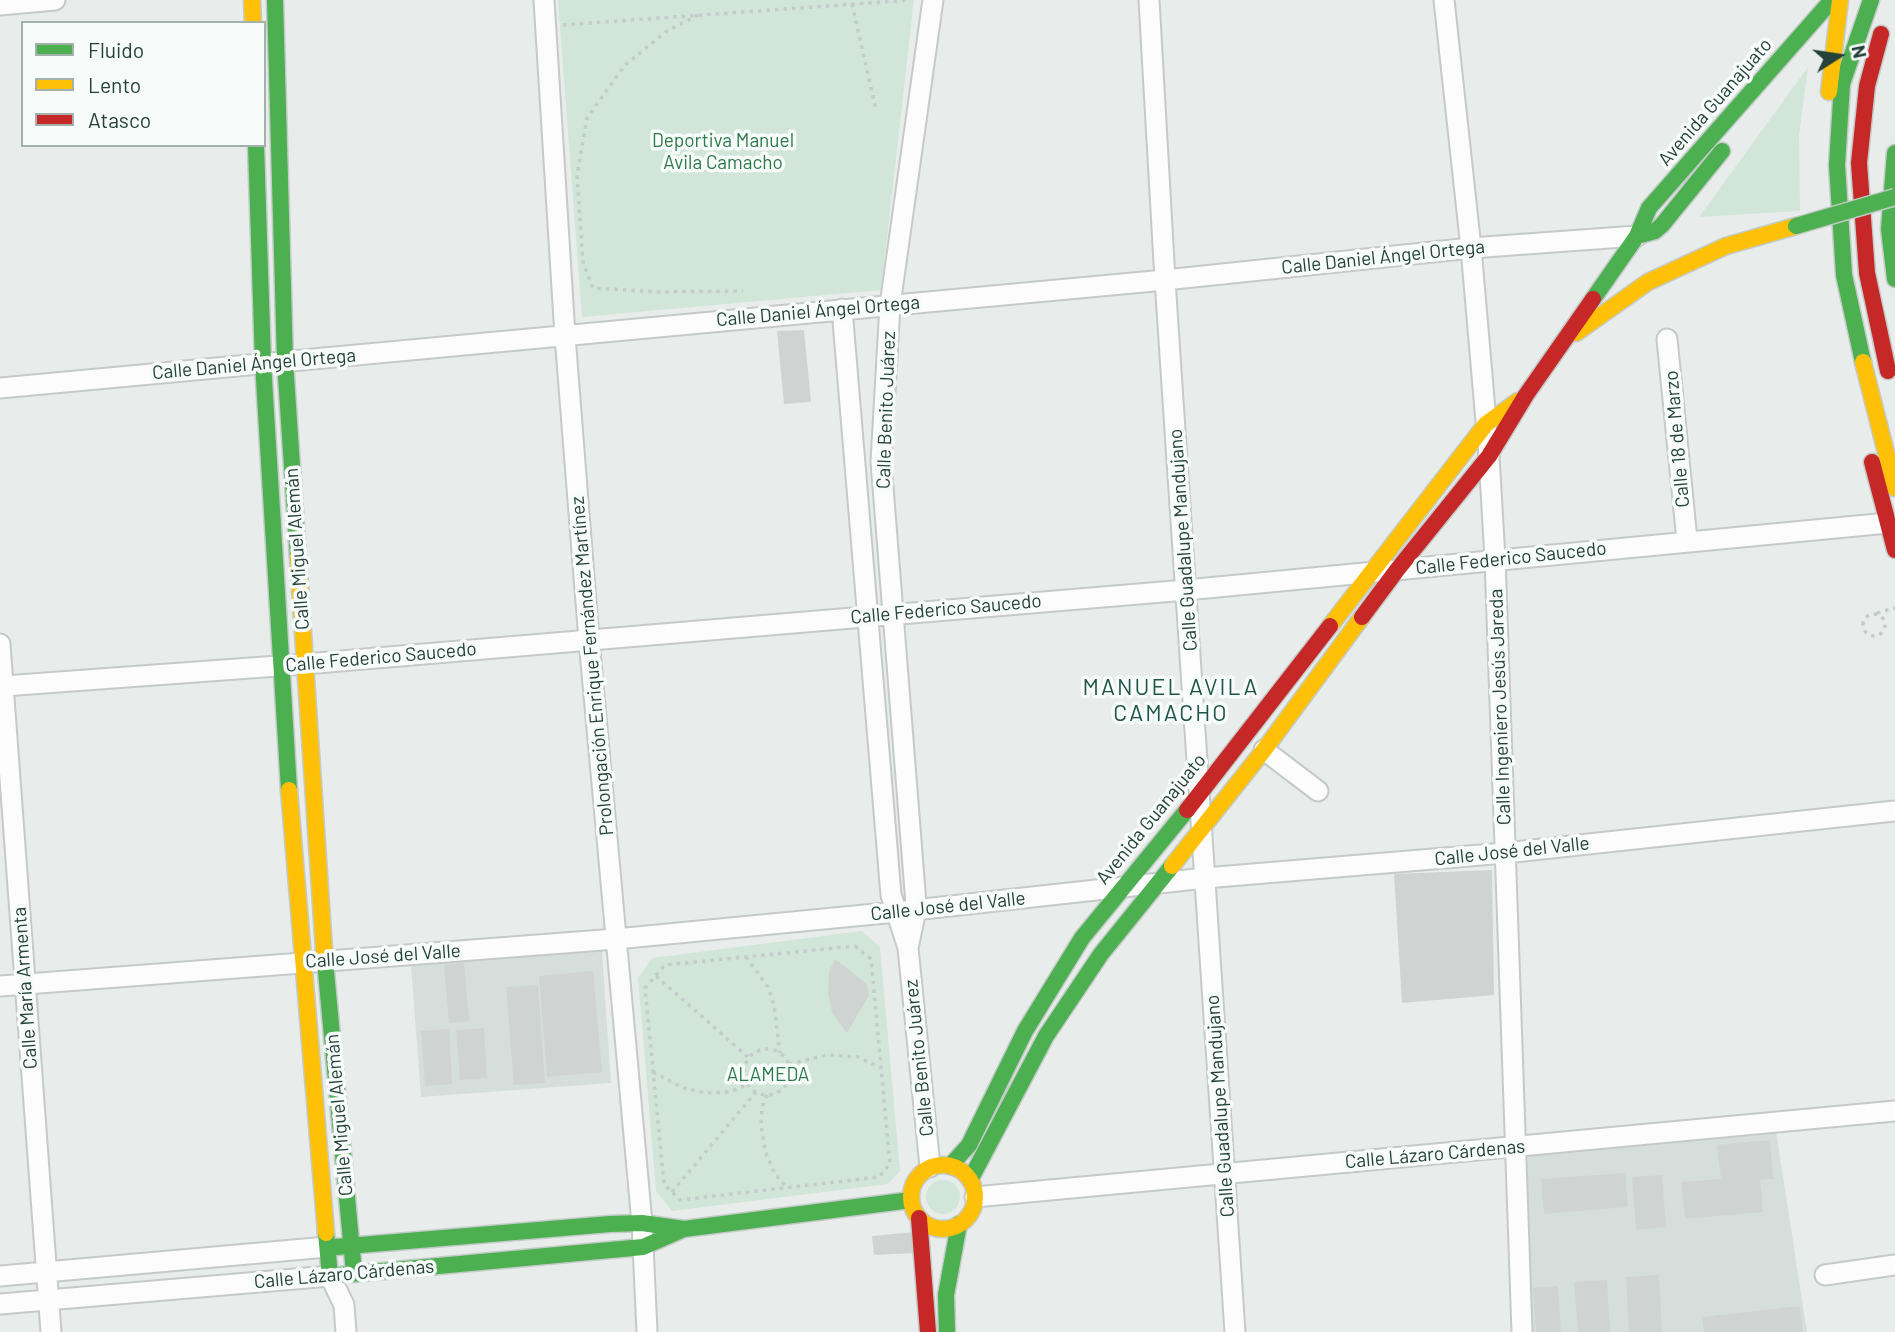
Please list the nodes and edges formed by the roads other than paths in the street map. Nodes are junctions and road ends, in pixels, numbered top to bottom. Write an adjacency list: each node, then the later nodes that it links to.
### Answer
1 (55, 0): 11 (street)
2 (252, 0): 13 (main road)
3 (275, 0): 30 (main road, Calle Miguel Alemán)
4 (544, 0): 27 (street, Prolongación Enrique Fernández Martínez)
5 (933, 0): 25 (street, Calle Benito Juárez)
6 (1149, 0): 23 (street, Calle Guadalupe Mandujano)
7 (1444, 0): 22 (street, Calle Ingeniero Jesús Jareda)
8 (1832, 0): 21 (main road, Avenida Guanajuato)
9 (1840, 0): 35 (main road)
10 (1871, 0): 39 (main road)
11 (0, 5)
12 (1885, 16): 32 (main road)
13 (253, 21)
14 (1805, 54): 15 (main road, Avenida Guanajuato)
15 (1748, 120)
16 (1730, 141): 21 (main road, Avenida Guanajuato)
17 (256, 147): 31 (main road, Calle Miguel Alemán)
18 (1895, 155): 20 (main road)
19 (1895, 197): 29 (main road, bridge)
20 (1892, 228): 24 (main road)
21 (1637, 236): 22 (street, Calle Daniel Ángel Ortega); 29 (main road, Avenida Guanajuato)
22 (1471, 248): 23 (street, Calle Daniel Ángel Ortega); 36 (street, Calle Ingeniero Jesús Jareda)
23 (1165, 279): 25 (street, Calle Daniel Ángel Ortega); 46 (street, Calle Guadalupe Mandujano)
24 (1895, 279)
25 (890, 304): 26 (street, Calle Daniel Ángel Ortega); 47 (street, Calle Benito Juárez)
26 (842, 309): 27 (street, Calle Daniel Ángel Ortega); 48 (street, Calle Benito Juárez)
27 (565, 335): 30 (street, Calle Daniel Ángel Ortega); 49 (street, Prolongación Enrique Fernández Martínez)
28 (1667, 339): 41 (street, Calle 18 de Marzo)
29 (1565, 340): 34 (main road, Avenida Guanajuato)
30 (285, 361): 31 (street, Calle Daniel Ángel Ortega); 51 (main road, Calle Miguel Alemán)
31 (262, 363): 33 (street, Calle Daniel Ángel Ortega); 52 (main road, Calle Miguel Alemán)
32 (1892, 387)
33 (0, 388)
34 (1526, 395): 36 (main road, Avenida Guanajuato); 38 (main road, Avenida Guanajuato)
35 (1857, 403)
36 (1486, 424): 38 (street, Calle Ingeniero Jesús Jareda); 45 (main road, Avenida Guanajuato)
37 (1867, 442): 40 (main road)
38 (1489, 456): 43 (street, Calle Ingeniero Jesús Jareda); 44 (main road, Avenida Guanajuato)
39 (1895, 488)
40 (1888, 523): 41 (street, Calle Federico Saucedo); 42 (main road)
41 (1687, 540): 43 (street, Calle Federico Saucedo)
42 (1895, 550)
43 (1495, 559): 44 (street, Calle Federico Saucedo); 59 (street, Calle Ingeniero Jesús Jareda)
44 (1397, 570): 45 (street, Calle Federico Saucedo); 54 (main road, Avenida Guanajuato)
45 (1369, 573): 46 (street, Calle Federico Saucedo); 56 (main road, Avenida Guanajuato)
46 (1186, 590): 47 (street, Calle Federico Saucedo); 56 (street, Calle Guadalupe Mandujano)
47 (893, 613): 48 (street, Calle Federico Saucedo); 63 (street, Calle Benito Juárez)
48 (868, 615): 49 (street, Calle Federico Saucedo); 63 (street, Calle Benito Juárez)
49 (589, 640): 51 (street, Calle Federico Saucedo); 64 (street, Prolongación Enrique Fernández Martínez)
50 (0, 644): 53 (street, Calle María Armenta)
51 (305, 664): 52 (street, Calle Federico Saucedo); 65 (main road, Calle Miguel Alemán)
52 (280, 665): 53 (street, Calle Federico Saucedo); 66 (main road, Calle Miguel Alemán)
53 (4, 686): 67 (street, Calle María Armenta)
54 (1264, 750): 55 (street); 58 (main road, Avenida Guanajuato)
55 (1318, 791)
56 (1200, 794): 58 (street, Calle Guadalupe Mandujano); 62 (main road, Avenida Guanajuato)
57 (1895, 811): 59 (street, Calle José del Valle)
58 (1203, 828): 60 (street, Calle Guadalupe Mandujano); 61 (main road, Avenida Guanajuato)
59 (1505, 853): 60 (street, Calle José del Valle); 70 (street, Calle Ingeniero Jesús Jareda)
60 (1205, 878): 61 (street, Calle José del Valle); 73 (street, Calle Guadalupe Mandujano)
61 (1154, 885): 62 (street, Calle José del Valle); 74 (main road, Avenida Guanajuato)
62 (1122, 887): 63 (street, Calle José del Valle); 71 (main road, Avenida Guanajuato)
63 (906, 911): 64 (street, Calle José del Valle); 72 (street, Calle Benito Juárez)
64 (616, 939): 65 (street, Calle José del Valle); 77 (street, Prolongación Enrique Fernández Martínez)
65 (325, 960): 66 (street, Calle José del Valle); 80 (main road, Calle Miguel Alemán)
66 (302, 962): 67 (street, Calle José del Valle); 81 (main road, Calle Miguel Alemán)
67 (24, 984): 68 (street, Calle José del Valle); 84 (street, Calle María Armenta)
68 (0, 986)
69 (1895, 1111): 70 (street, Calle Lázaro Cárdenas)
70 (1515, 1147): 73 (street, Calle Lázaro Cárdenas); 100 (street, Calle Ingeniero Jesús Jareda)
71 (950, 1166): 72 (main road); 74 (main road)
72 (930, 1167): 75 (main road)
73 (1225, 1172): 74 (street, Calle Lázaro Cárdenas); 99 (street, Calle Guadalupe Mandujano)
74 (972, 1189): 78 (main road)
75 (911, 1200): 76 (main road); 79 (main road, Calle Lázaro Cárdenas)
76 (919, 1218): 78 (main road); 90 (main road)
77 (642, 1223): 79 (main road, Calle Lázaro Cárdenas); 80 (main road, Calle Lázaro Cárdenas); 82 (street, Prolongación Enrique Fernández Martínez)
78 (959, 1224): 89 (main road)
79 (684, 1230): 82 (main road, Calle Lázaro Cárdenas)
80 (351, 1246): 81 (main road, Calle Lázaro Cárdenas); 85 (main road, Calle Miguel Alemán)
81 (327, 1247): 84 (street, Calle Lázaro Cárdenas); 88 (main road, Calle Miguel Alemán)
82 (643, 1247): 85 (main road, Calle Lázaro Cárdenas); 96 (street, Prolongación Enrique Fernández Martínez)
83 (1895, 1265): 86 (street)
84 (47, 1273): 87 (street, Calle Lázaro Cárdenas); 91 (street, Calle María Armenta)
85 (354, 1273): 88 (main road, Calle Lázaro Cárdenas); 93 (street, Calle Miguel Alemán)
86 (1825, 1275)
87 (0, 1276)
88 (330, 1276): 91 (street, Calle Lázaro Cárdenas); 93 (street, Calle Miguel Alemán)
89 (946, 1295): 90 (main road); 98 (main road)
90 (926, 1297): 97 (main road)
91 (49, 1300): 92 (street, Calle Lázaro Cárdenas); 94 (street, Calle María Armenta)
92 (0, 1304)
93 (344, 1305): 95 (street, Calle Miguel Alemán)
94 (51, 1332)
95 (346, 1332)
96 (647, 1332)
97 (928, 1332)
98 (947, 1332)
99 (1235, 1332)
100 (1522, 1332)

